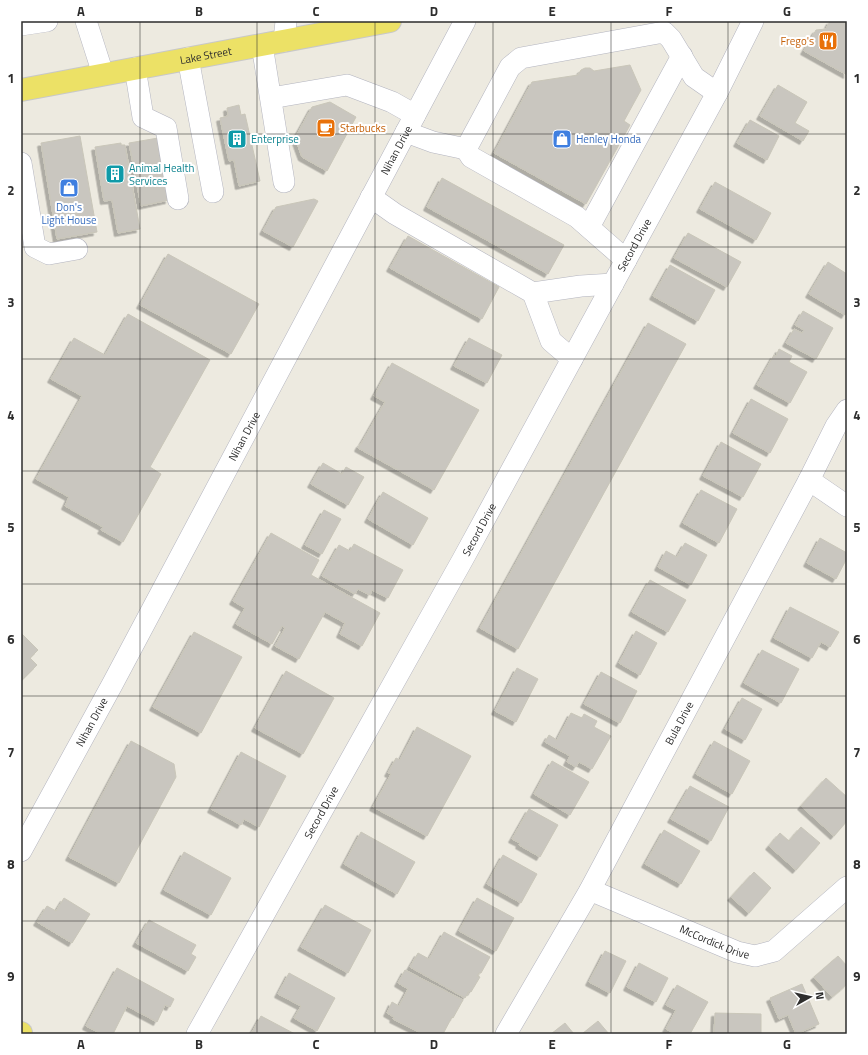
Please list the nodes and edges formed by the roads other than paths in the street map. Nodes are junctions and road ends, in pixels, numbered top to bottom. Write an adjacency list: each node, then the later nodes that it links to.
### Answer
1 (47, 21): 6 (street)
2 (86, 21): 12 (street)
3 (390, 21): 7 (main road, Lake Street)
4 (465, 21): 16 (street, Nihan Drive)
5 (753, 21): 14 (street, Secord Drive)
6 (21, 25)
7 (285, 31): 8 (main road, Lake Street)
8 (262, 45): 10 (main road, Lake Street); 15 (street)
9 (682, 56): 14 (street); 17 (street); 23 (street)
10 (188, 58): 11 (main road, Lake Street); 20 (street)
11 (135, 68): 12 (main road, Lake Street); 22 (street)
12 (103, 74): 13 (main road, Lake Street)
13 (21, 90)
14 (717, 93): 25 (street, Secord Drive)
15 (271, 98): 16 (street); 19 (street)
16 (410, 124): 17 (street); 21 (street, Nihan Drive)
17 (466, 149): 23 (street)
18 (21, 163): 24 (street)
19 (284, 182)
20 (213, 192)
21 (372, 198): 27 (street); 32 (street, Nihan Drive)
22 (178, 199)
23 (589, 227): 25 (street)
24 (77, 249)
25 (626, 260): 26 (street, Secord Drive)
26 (613, 284): 27 (street); 28 (street, Secord Drive)
27 (534, 293): 28 (street)
28 (572, 359): 35 (street, Secord Drive)
29 (843, 423): 30 (street, Bula Drive)
30 (809, 480): 31 (street); 34 (street, Bula Drive)
31 (847, 506)
32 (21, 851)
33 (847, 887): 34 (street, McCordick Drive)
34 (590, 890): 36 (street, Bula Drive)
35 (197, 1034)
36 (506, 1034)

